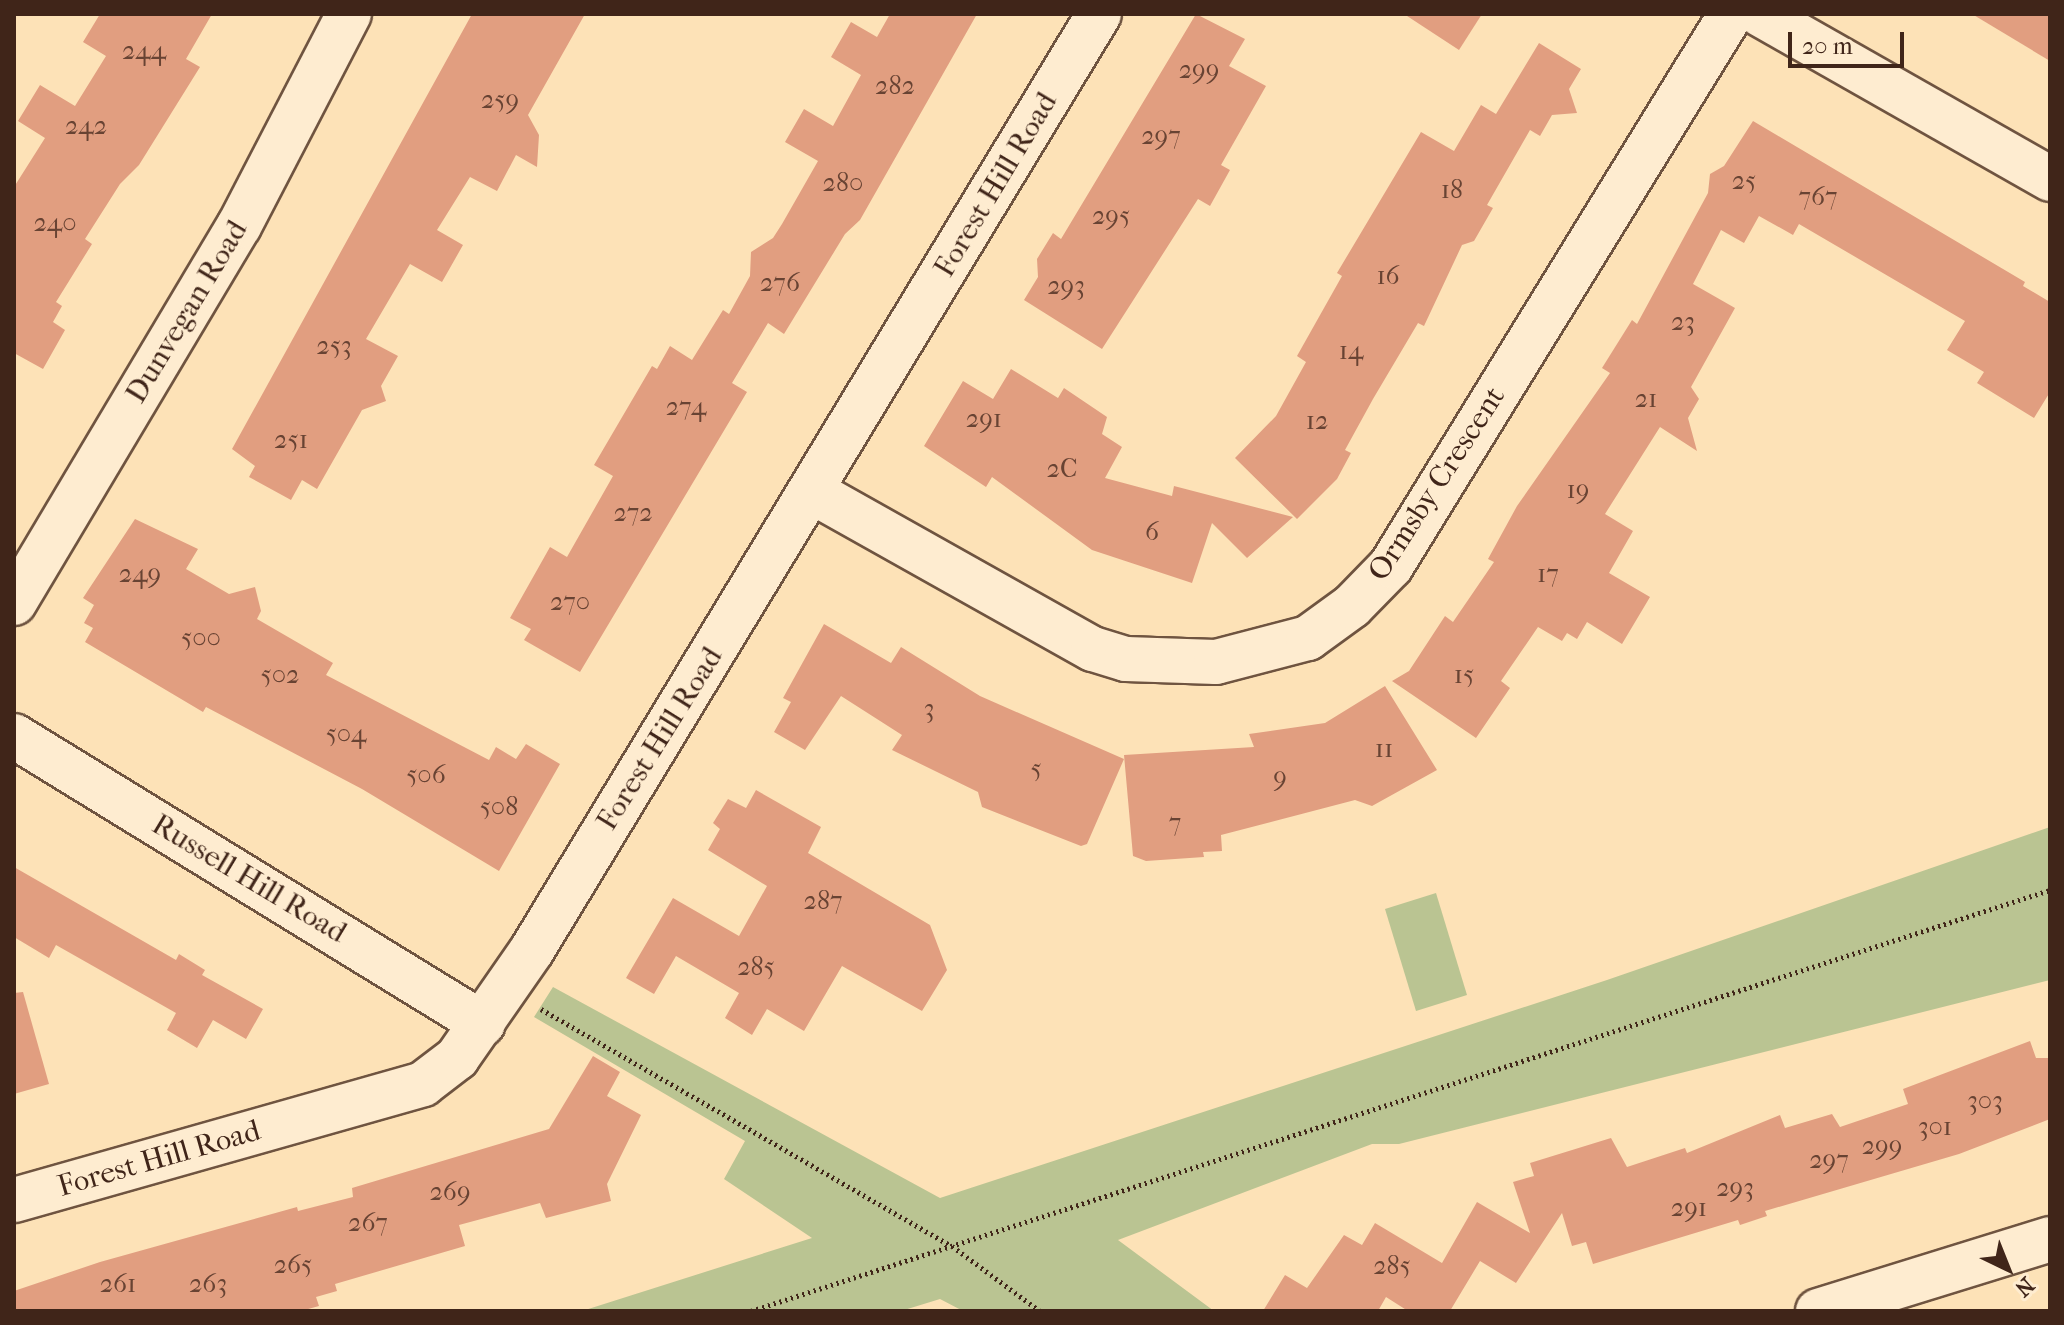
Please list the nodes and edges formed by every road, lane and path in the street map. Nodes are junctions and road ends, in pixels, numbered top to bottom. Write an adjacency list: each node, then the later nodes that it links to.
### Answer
1 (349, 14): 7 (street, Dunvegan Road)
2 (1099, 14): 6 (street, Forest Hill Road)
3 (1731, 14): 6 (street, Ormsby Crescent)
4 (1760, 14): 5 (street)
5 (2050, 179)
6 (811, 491): 10 (street, Forest Hill Road)
7 (14, 603)
8 (14, 736): 11 (street, Russell Hill Road)
9 (2050, 890): 14 (path)
10 (507, 988): 11 (street, Forest Hill Road); 14 (path)
11 (483, 1024): 12 (street, Forest Hill Road)
12 (14, 1200)
13 (2050, 1239): 17 (street)
14 (952, 1246): 15 (path); 16 (path)
15 (751, 1311)
16 (1040, 1311)
17 (1818, 1311)

